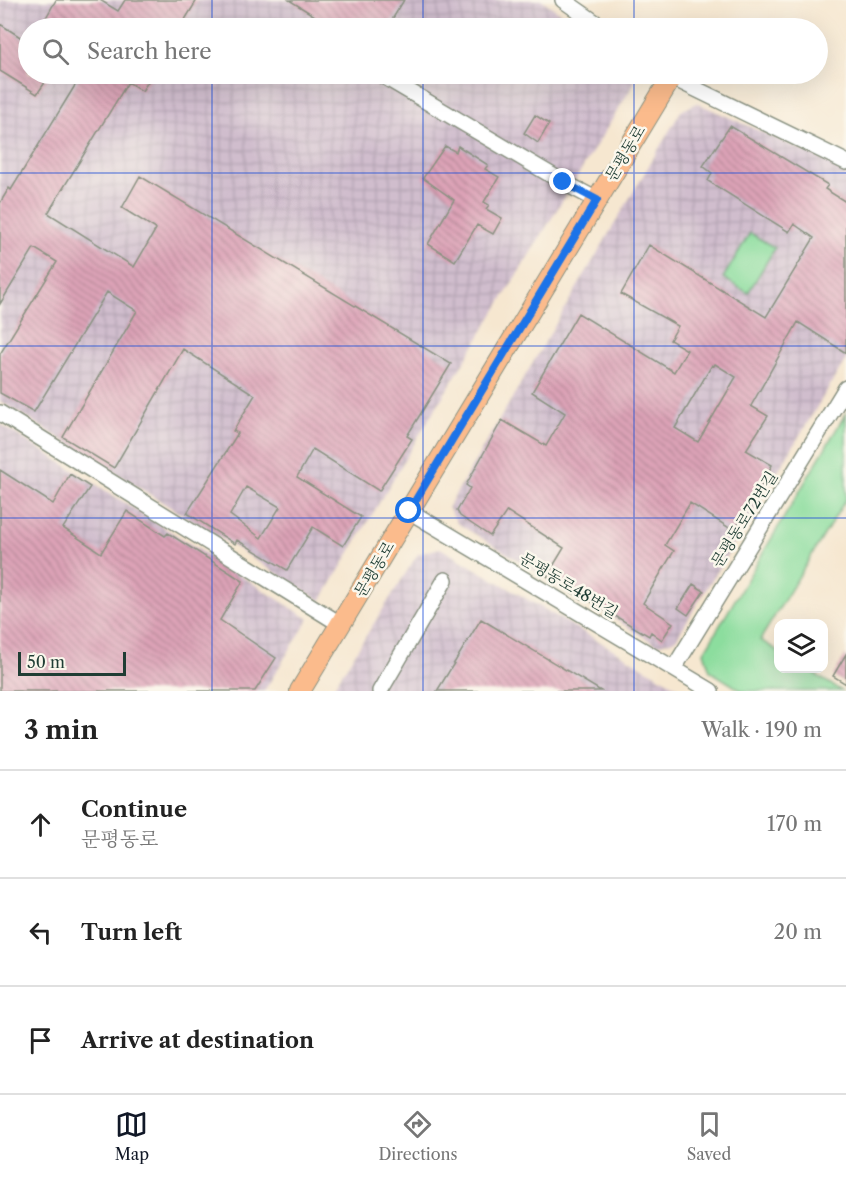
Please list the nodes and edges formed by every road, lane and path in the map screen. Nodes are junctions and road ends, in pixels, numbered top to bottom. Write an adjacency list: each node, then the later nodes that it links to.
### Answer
1 (563, 0): 2 (street)
2 (589, 18)
3 (397, 84): 7 (street)
4 (663, 84): 7 (main road, 문평동로)
5 (685, 84): 6 (street)
6 (846, 162)
7 (597, 200): 10 (main road, 문평동로)
8 (846, 388): 13 (street, 문평동로72번길)
9 (0, 413): 12 (street)
10 (409, 511): 12 (main road, 문평동로); 13 (street, 문평동로48번길)
11 (445, 580): 15 (street)
12 (340, 624): 14 (main road, 문평동로)
13 (674, 668): 16 (street, 문평동로48번길)
14 (300, 691)
15 (380, 691)
16 (711, 691)

